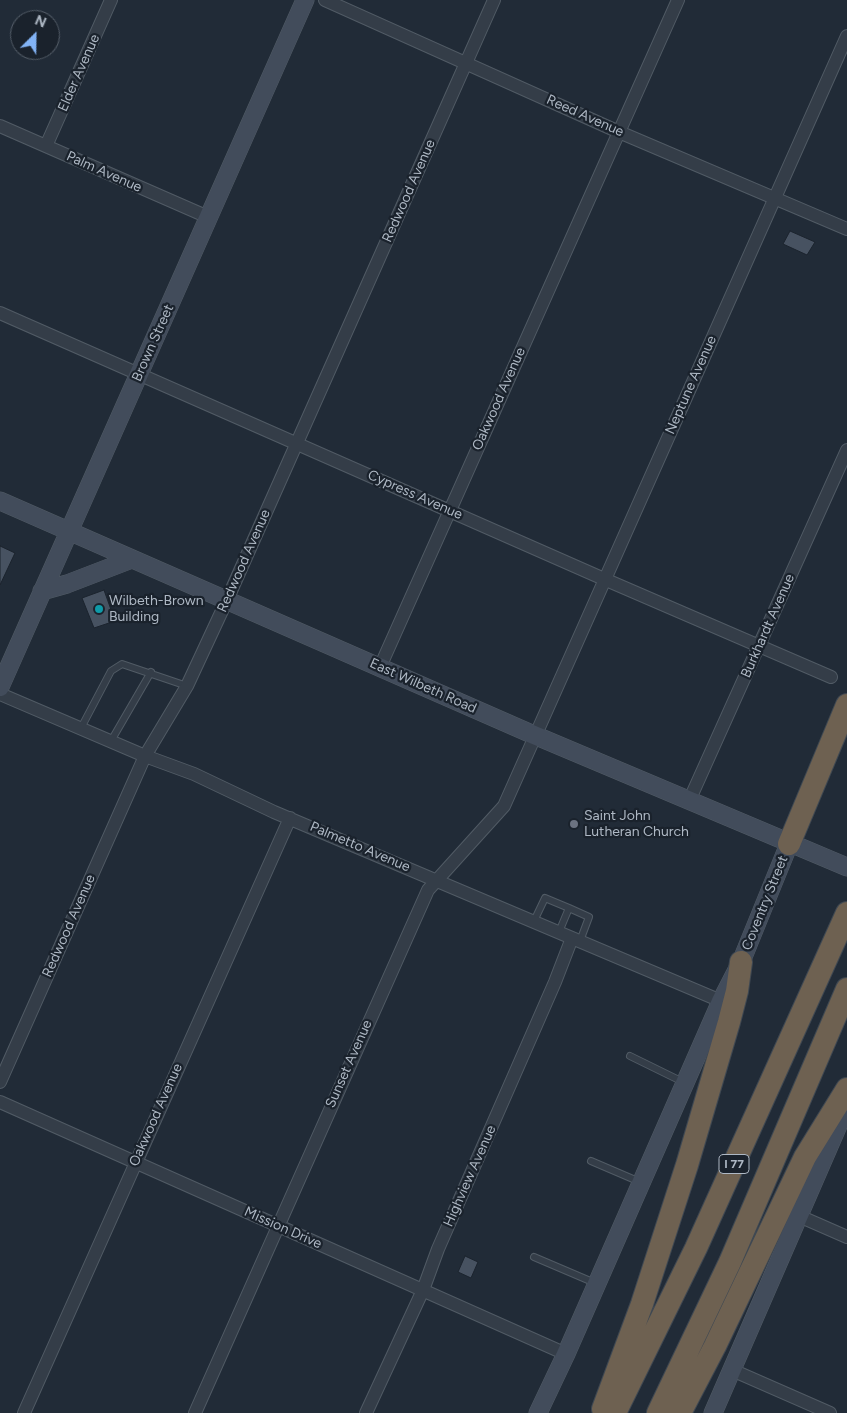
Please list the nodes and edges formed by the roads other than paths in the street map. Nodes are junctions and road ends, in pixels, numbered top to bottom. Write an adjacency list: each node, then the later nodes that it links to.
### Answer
1 (111, 0): 10 (street, Elder Avenue)
2 (305, 0): 12 (main road, Brown Street)
3 (325, 0): 7 (street, Reed Avenue)
4 (494, 0): 7 (street, Redwood Avenue)
5 (678, 0): 9 (street, Oakwood Avenue)
6 (847, 36): 11 (street, Neptune Avenue)
7 (467, 63): 9 (street, Reed Avenue); 16 (street, Redwood Avenue)
8 (0, 126): 10 (street, Palm Avenue)
9 (619, 132): 11 (street, Reed Avenue); 19 (street, Oakwood Avenue)
10 (46, 146): 12 (street, Palm Avenue)
11 (776, 197): 13 (street, Reed Avenue); 22 (street, Neptune Avenue)
12 (208, 217): 15 (main road, Brown Street)
13 (847, 229)
14 (0, 313): 15 (street, Cypress Avenue)
15 (139, 374): 16 (street, Cypress Avenue); 20 (main road, Brown Street)
16 (297, 443): 19 (street, Cypress Avenue); 24 (street, Redwood Avenue)
17 (847, 450): 25 (street, Burkhardt Avenue)
18 (0, 501): 20 (main road, East Wilbeth Road)
19 (450, 511): 22 (street, Cypress Avenue); 26 (street, Oakwood Avenue)
20 (70, 531): 21 (main road, East Wilbeth Road); 23 (main road, Brown Street)
21 (132, 559): 23 (main road); 24 (main road, East Wilbeth Road)
22 (604, 579): 25 (street, Cypress Avenue); 34 (street, Neptune Avenue)
23 (42, 591): 30 (main road, Brown Street)
24 (227, 600): 26 (main road, East Wilbeth Road); 29 (street, Redwood Avenue)
25 (758, 645): 28 (street, Cypress Avenue); 37 (street, Burkhardt Avenue)
26 (380, 667): 34 (main road, East Wilbeth Road)
27 (151, 672): 29 (lane); 33 (lane); 35 (lane)
28 (831, 677)
29 (187, 686): 36 (street, Redwood Avenue)
30 (0, 687)
31 (0, 694): 33 (street, Palmetto Avenue)
32 (847, 705): 39 (highway)
33 (81, 728): 35 (street, Palmetto Avenue)
34 (534, 734): 37 (main road, East Wilbeth Road); 41 (street, Sunset Avenue)
35 (111, 741): 36 (street, Palmetto Avenue)
36 (145, 756): 38 (street, Palmetto Avenue); 51 (street, Redwood Avenue)
37 (689, 801): 39 (main road, East Wilbeth Road)
38 (290, 818): 41 (street, Palmetto Avenue); 57 (street, Oakwood Avenue)
39 (789, 844): 40 (main road, East Wilbeth Road); 47 (main road, Coventry Street)
40 (843, 865)
41 (437, 879): 44 (street, Palmetto Avenue); 60 (street, Sunset Avenue)
42 (569, 908): 44 (lane); 45 (lane); 46 (lane)
43 (847, 913): 72 (highway, I 77)
44 (534, 921): 45 (street, Palmetto Avenue)
45 (559, 932): 46 (street, Palmetto Avenue)
46 (576, 939): 49 (street, Palmetto Avenue); 64 (street, Highview Avenue)
47 (741, 962): 49 (main road, Coventry Street); 71 (highway)
48 (847, 989): 73 (highway, I 77)
49 (720, 1001): 52 (main road, Coventry Street)
50 (630, 1056): 52 (lane)
51 (0, 1082)
52 (684, 1083): 58 (main road, Coventry Street)
53 (847, 1089): 74 (highway)
54 (0, 1102): 57 (street, Mission Drive)
55 (847, 1105): 59 (main road)
56 (592, 1161): 58 (lane)
57 (135, 1162): 60 (street, Mission Drive); 67 (street, Oakwood Avenue)
58 (640, 1182): 63 (main road, Coventry Street)
59 (799, 1216): 61 (street); 66 (main road)
60 (277, 1226): 64 (street, Mission Drive); 68 (street, Sunset Avenue)
61 (847, 1237)
62 (534, 1257): 63 (lane)
63 (596, 1283): 65 (main road, Coventry Street)
64 (422, 1290): 65 (street, Mission Drive); 69 (street, Highview Avenue)
65 (566, 1354): 70 (main road, Coventry Street)
66 (732, 1370): 75 (main road); 76 (street)
67 (24, 1413)
68 (195, 1413)
69 (366, 1413)
70 (538, 1413)
71 (602, 1413)
72 (615, 1413)
73 (658, 1413)
74 (680, 1413)
75 (713, 1413)
76 (830, 1413)

